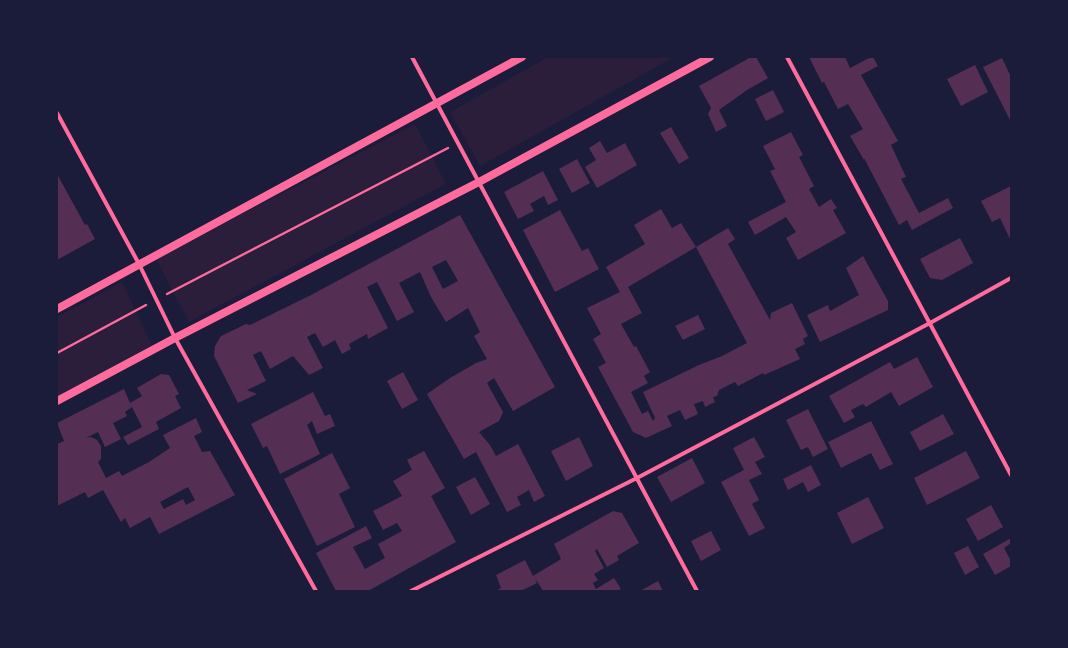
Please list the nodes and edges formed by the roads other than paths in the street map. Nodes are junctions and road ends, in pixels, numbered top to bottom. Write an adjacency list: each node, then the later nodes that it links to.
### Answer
1 (412, 57): 5 (street)
2 (522, 57): 5 (main road)
3 (710, 57): 7 (main road)
4 (787, 57): 11 (street)
5 (437, 103): 7 (street); 8 (main road)
6 (57, 113): 8 (street)
7 (479, 182): 12 (main road); 15 (street)
8 (139, 264): 10 (main road); 12 (street)
9 (1011, 278): 11 (street)
10 (57, 309)
11 (930, 323): 14 (street); 15 (street)
12 (175, 338): 13 (main road); 16 (street)
13 (57, 401)
14 (1011, 475)
15 (637, 478): 17 (street); 18 (street)
16 (316, 591)
17 (411, 591)
18 (697, 591)

